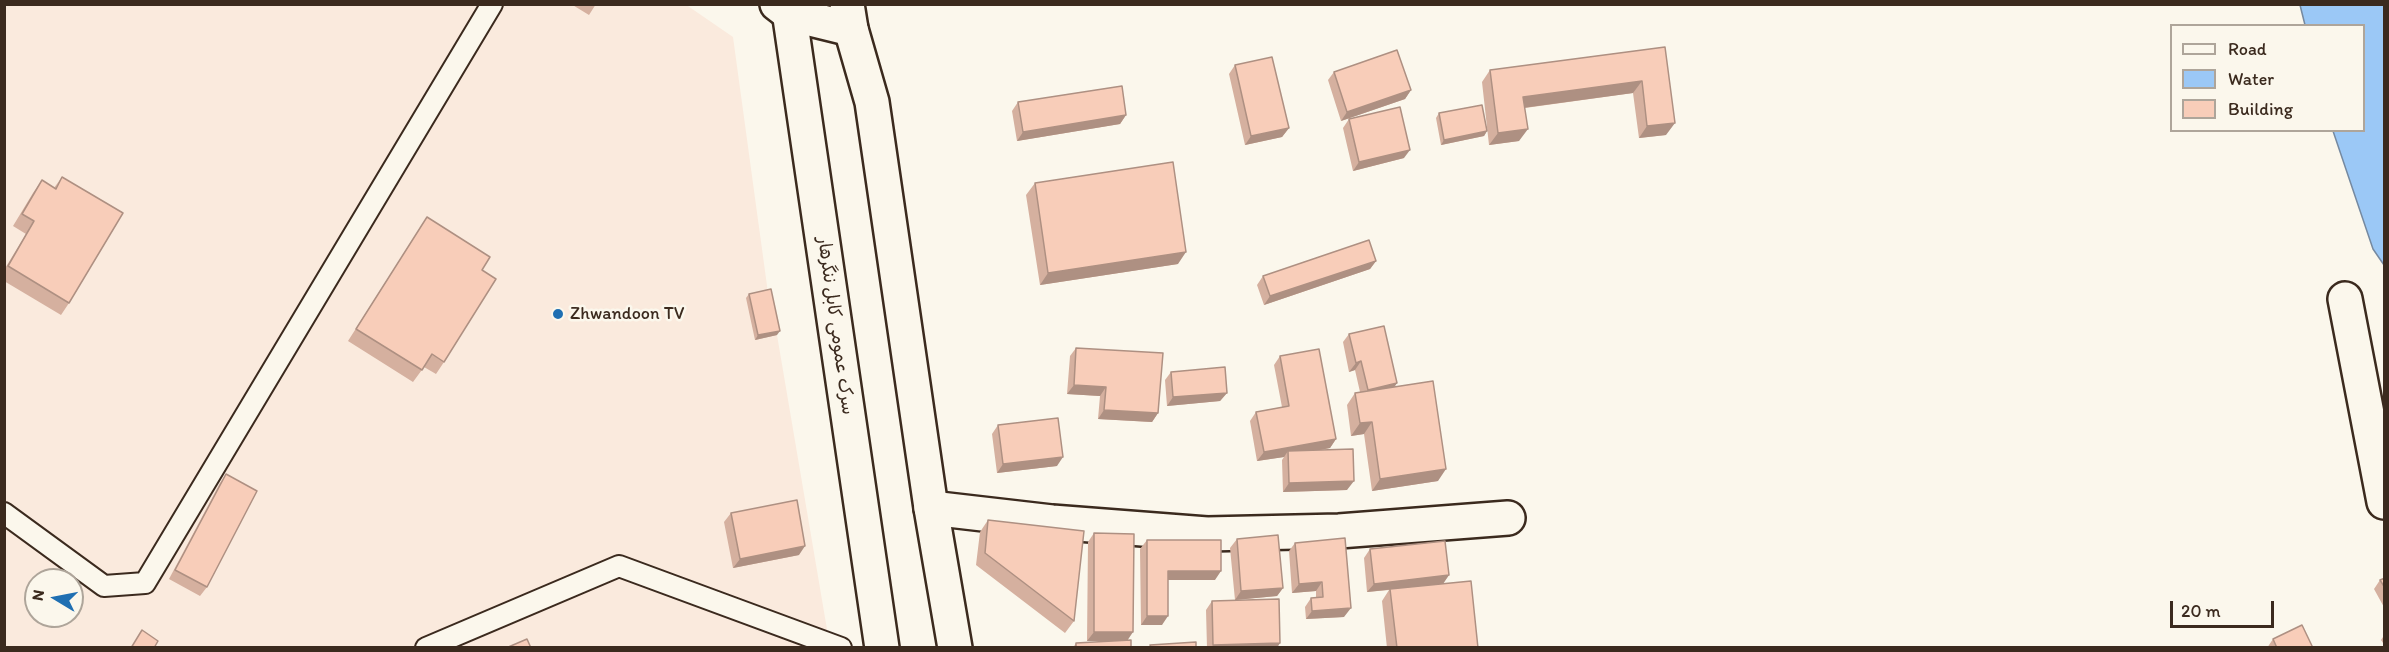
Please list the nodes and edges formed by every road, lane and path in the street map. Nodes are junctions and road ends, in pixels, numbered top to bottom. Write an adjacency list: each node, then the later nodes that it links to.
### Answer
1 (492, 4): 7 (lane)
2 (785, 8): 3 (main road); 11 (main road, سرک عمومی کابل ننگرهار)
3 (849, 17): 6 (main road)
4 (2345, 299): 5 (main road)
5 (2385, 502)
6 (931, 508): 8 (main road); 12 (main road)
7 (4, 513)
8 (1509, 518)
9 (426, 648): 10 (lane)
10 (841, 648)
11 (882, 648)
12 (955, 648)

